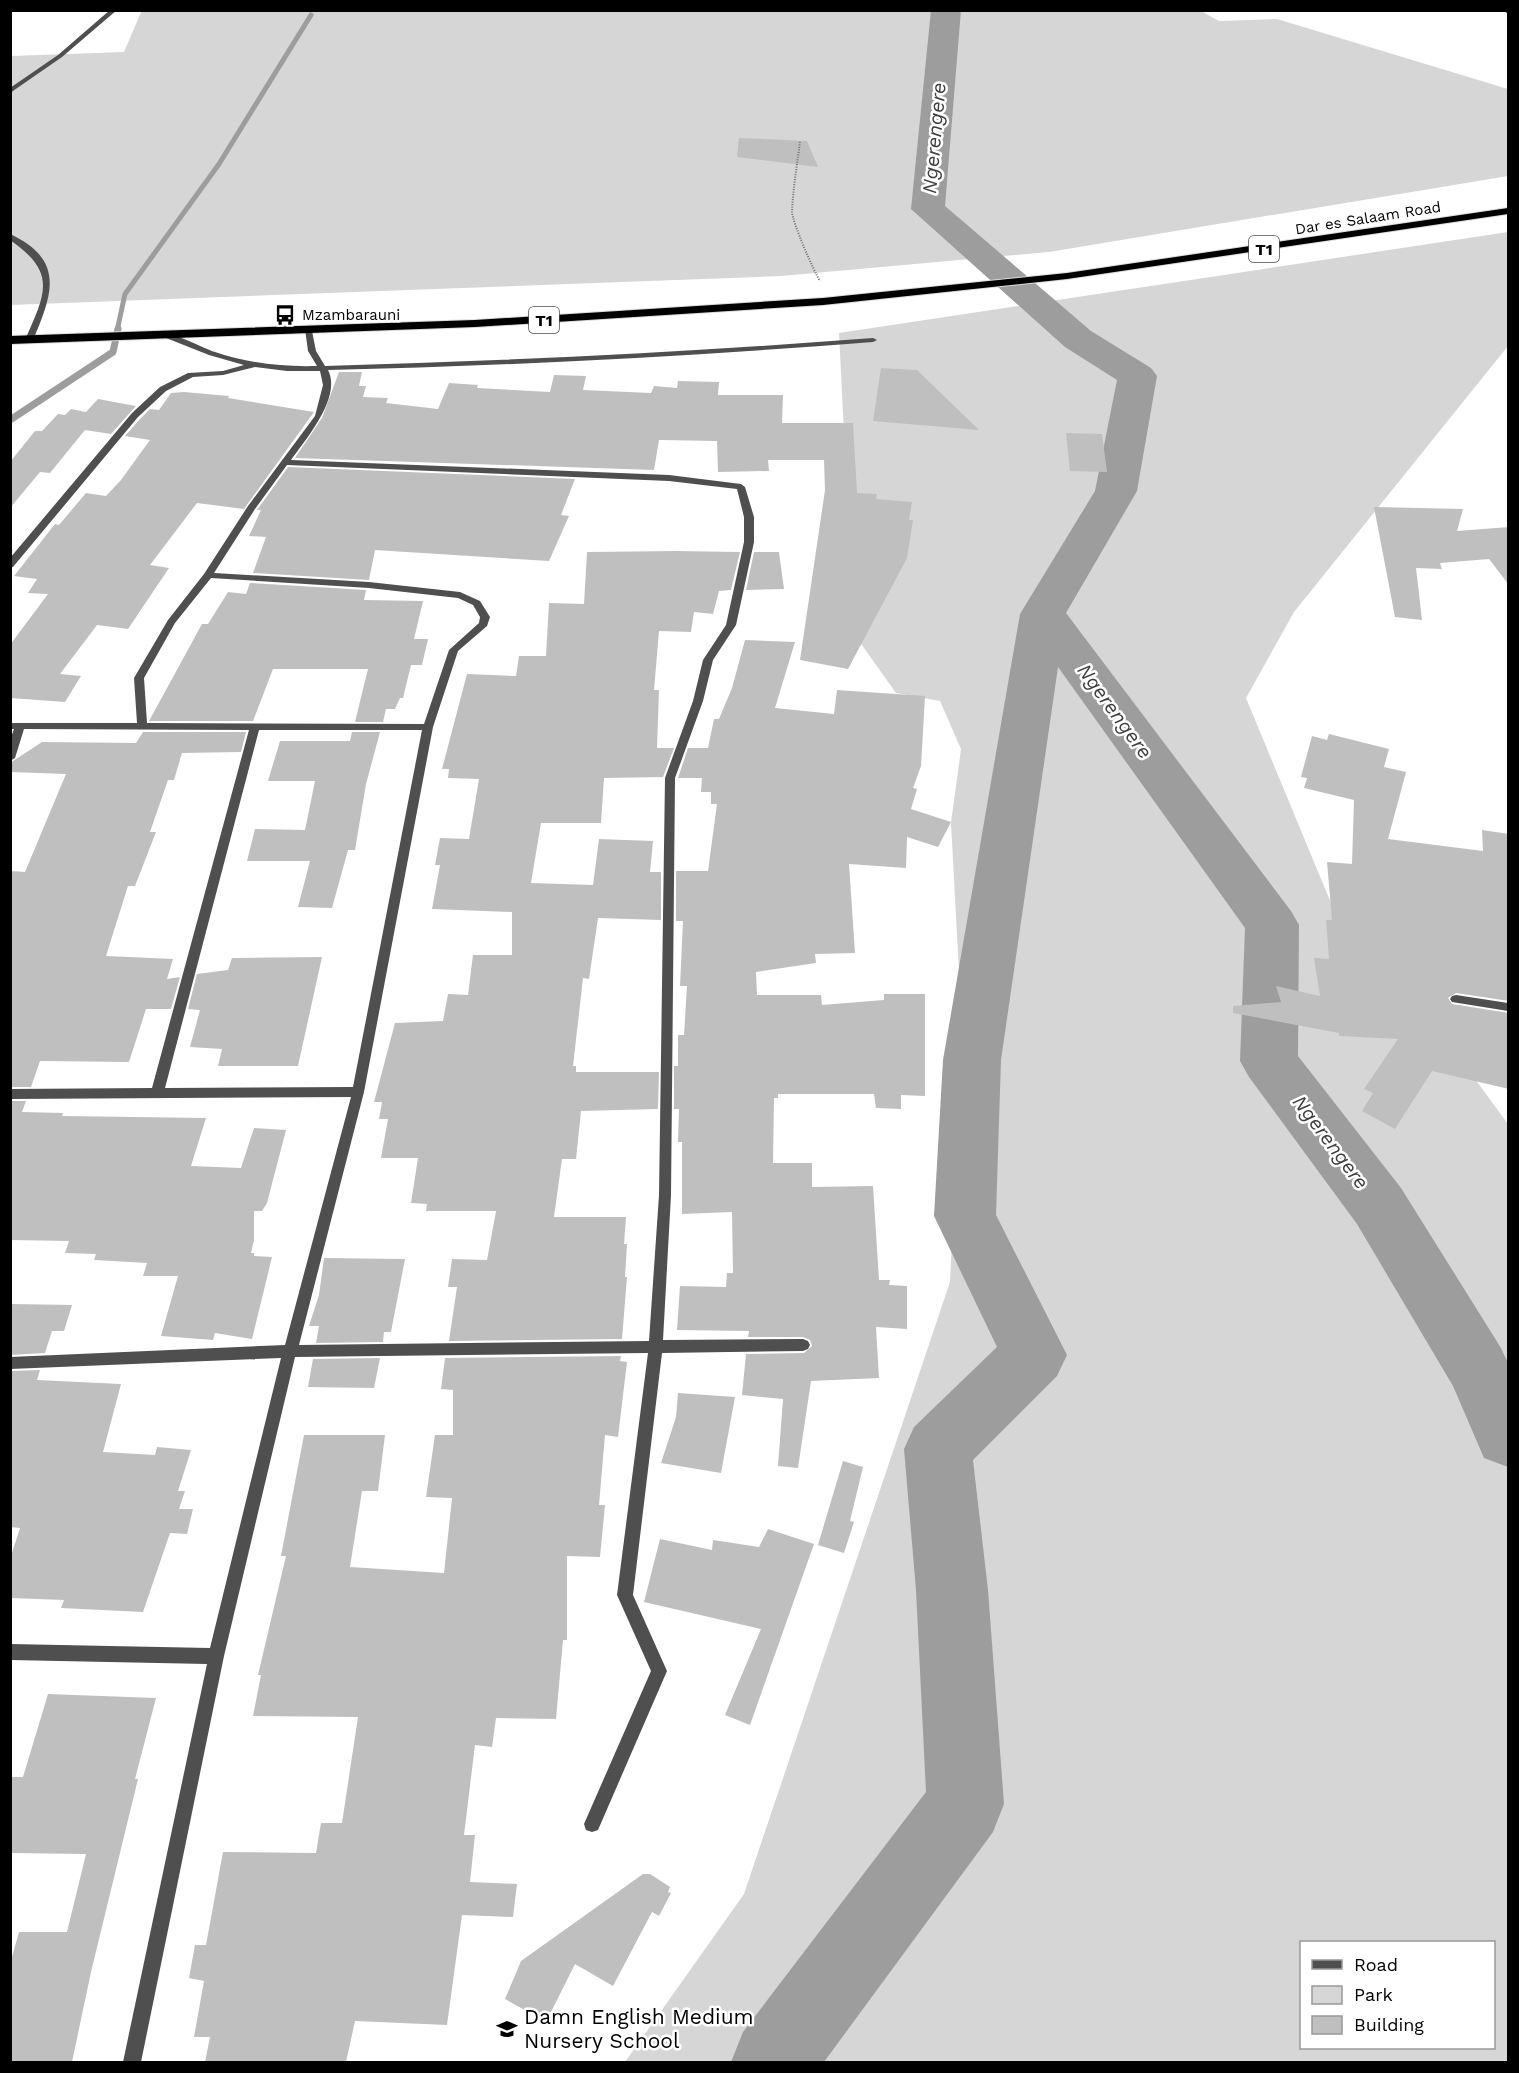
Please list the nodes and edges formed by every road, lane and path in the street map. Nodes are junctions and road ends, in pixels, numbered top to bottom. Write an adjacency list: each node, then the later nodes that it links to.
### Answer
1 (114, 10): 2 (street)
2 (10, 91)
3 (800, 142): 6 (path)
4 (1509, 211): 6 (highway, Dar es Salaam Road / T1)
5 (10, 236): 9 (street)
6 (835, 300): 7 (highway, T1)
7 (308, 331): 8 (highway, T1); 13 (street)
8 (169, 336): 9 (highway, T1); 12 (street)
9 (29, 339): 10 (highway, T1)
10 (10, 340)
11 (873, 340): 13 (street)
12 (256, 364): 13 (street); 15 (street)
13 (321, 367): 14 (street)
14 (285, 462): 16 (street); 27 (street)
15 (10, 564)
16 (208, 574): 18 (street); 20 (street)
17 (15, 727): 18 (street); 21 (street)
18 (142, 727): 19 (street)
19 (255, 727): 20 (street); 26 (street)
20 (428, 727): 24 (street)
21 (10, 758)
22 (1456, 999): 23 (street)
23 (1509, 1007)
24 (358, 1092): 26 (street); 29 (street)
25 (10, 1094): 26 (street)
26 (157, 1094)
27 (656, 1345): 28 (street); 29 (street); 33 (street)
28 (803, 1345)
29 (290, 1351): 30 (street); 32 (street)
30 (10, 1363)
31 (10, 1652): 32 (street)
32 (216, 1656): 34 (street)
33 (592, 1824)
34 (132, 2062)

